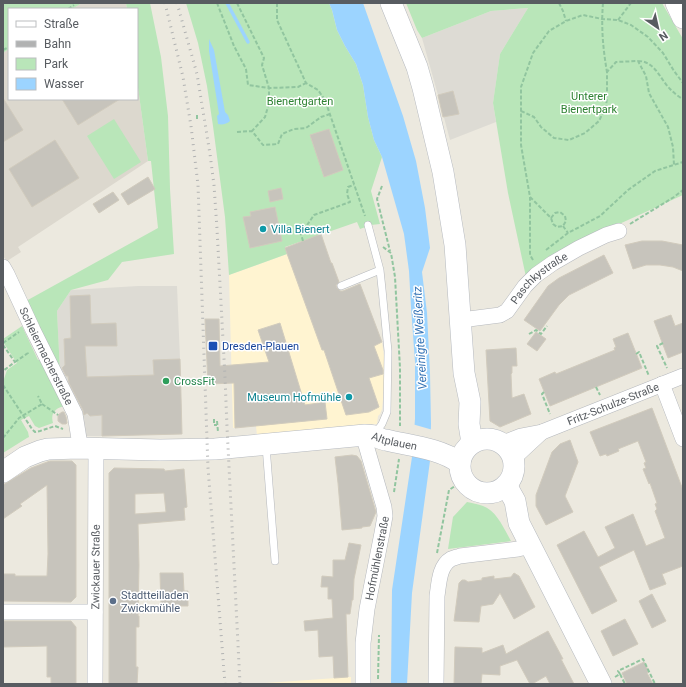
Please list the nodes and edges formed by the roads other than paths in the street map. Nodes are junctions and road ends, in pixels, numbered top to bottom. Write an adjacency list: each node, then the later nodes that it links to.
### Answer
1 (391, 3): 9 (main road)
2 (676, 3): 3 (main road)
3 (683, 18)
4 (368, 224): 7 (lane)
5 (624, 228): 9 (street, Paschkystraße)
6 (3, 267): 15 (street, Schleiermacherstraße)
7 (380, 270): 8 (lane); 12 (lane)
8 (340, 286)
9 (461, 320): 16 (main road)
10 (683, 376): 11 (street, Fritz-Schulze-Straße)
11 (660, 378): 13 (street); 16 (street, Fritz-Schulze-Straße)
12 (369, 435): 14 (main road, Altplauen); 16 (main road, Altplauen); 25 (street, Hofmühlenstraße)
13 (683, 439)
14 (265, 444): 15 (main road, Altplauen); 20 (lane)
15 (87, 449): 17 (main road, Altplauen); 22 (street, Zwickauer Straße)
16 (476, 449): 18 (main road); 18 (main road)
17 (3, 472)
18 (499, 489): 19 (main road)
19 (525, 547): 23 (main road); 26 (street)
20 (275, 561)
21 (3, 612): 22 (street)
22 (95, 612): 24 (street, Zwickauer Straße)
23 (606, 681)
24 (95, 684)
25 (363, 684)
26 (436, 684)

